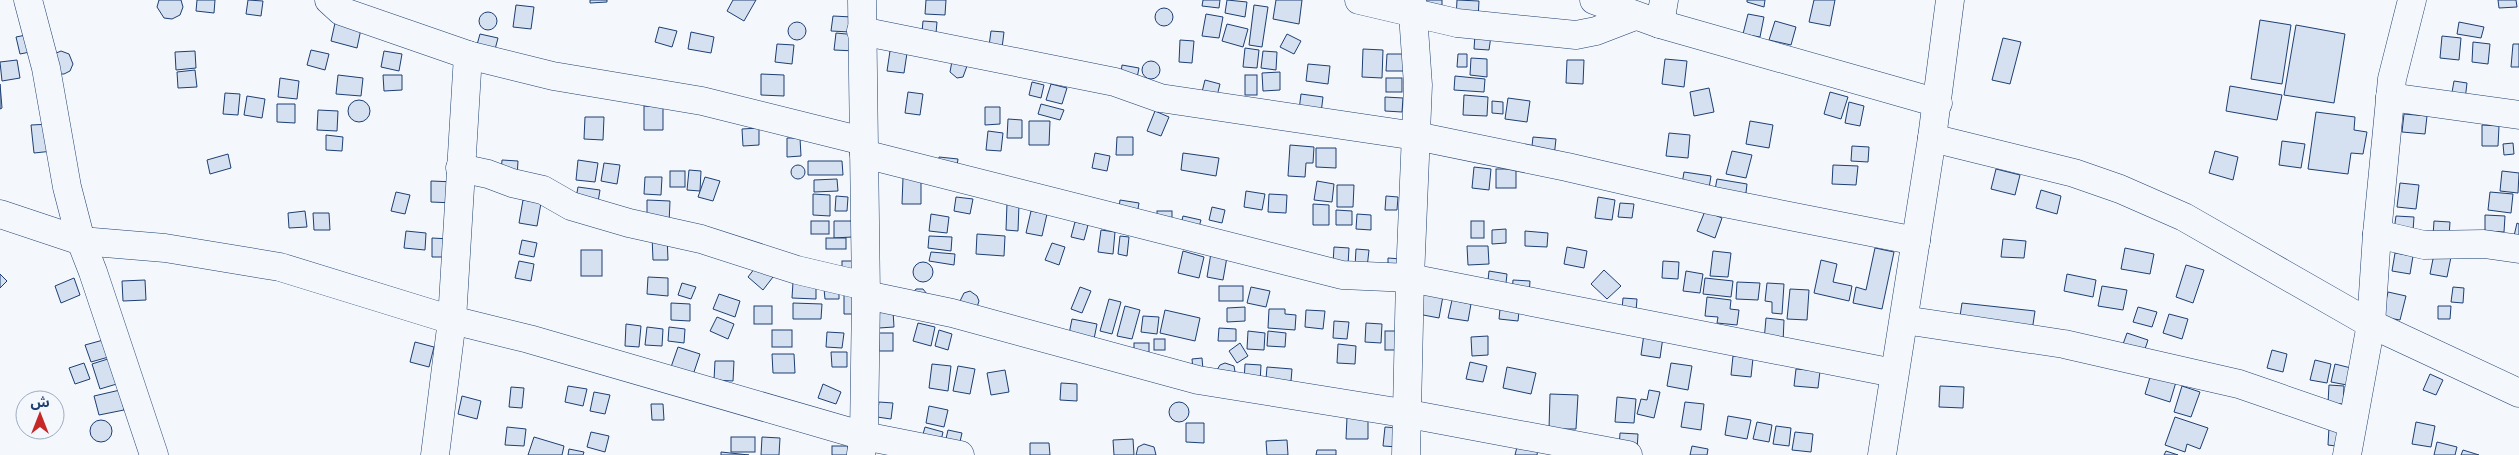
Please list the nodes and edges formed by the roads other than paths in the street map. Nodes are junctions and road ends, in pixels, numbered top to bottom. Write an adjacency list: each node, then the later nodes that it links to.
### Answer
1 (28, 0): 22 (street)
2 (329, 0): 12 (street)
3 (862, 0): 11 (street)
4 (1359, 0): 8 (street)
5 (1594, 0): 10 (street)
6 (1950, 0): 14 (street)
7 (2412, 0): 13 (street)
8 (1412, 7): 10 (street); 16 (street)
9 (1662, 12): 10 (street); 14 (street)
10 (1635, 16)
11 (861, 31): 16 (street); 18 (street)
12 (468, 55): 18 (street); 19 (street)
13 (2390, 97): 15 (street); 21 (street)
14 (1938, 103): 17 (street)
15 (2519, 115)
16 (1416, 136): 23 (street); 25 (street)
17 (1932, 138): 23 (street); 29 (street)
18 (863, 147): 25 (street); 26 (street)
19 (460, 168): 26 (street); 27 (street)
20 (0, 214): 22 (street)
21 (2377, 234): 24 (street); 29 (street)
22 (81, 241): 27 (street); 35 (street)
23 (1916, 241): 28 (street)
24 (2519, 249)
25 (1410, 278): 30 (street); 32 (street)
26 (866, 291): 32 (street); 34 (street)
27 (452, 320): 34 (street); 36 (street)
28 (1904, 320): 30 (street); 33 (street)
29 (2371, 324): 31 (street); 33 (street)
30 (1894, 373): 40 (street)
31 (2519, 393)
32 (1409, 414): 38 (street); 39 (street)
33 (2352, 423): 41 (street)
34 (862, 446): 37 (street)
35 (154, 455)
36 (435, 455)
37 (960, 455)
38 (1406, 455)
39 (1628, 455)
40 (1882, 455)
41 (2347, 455)

